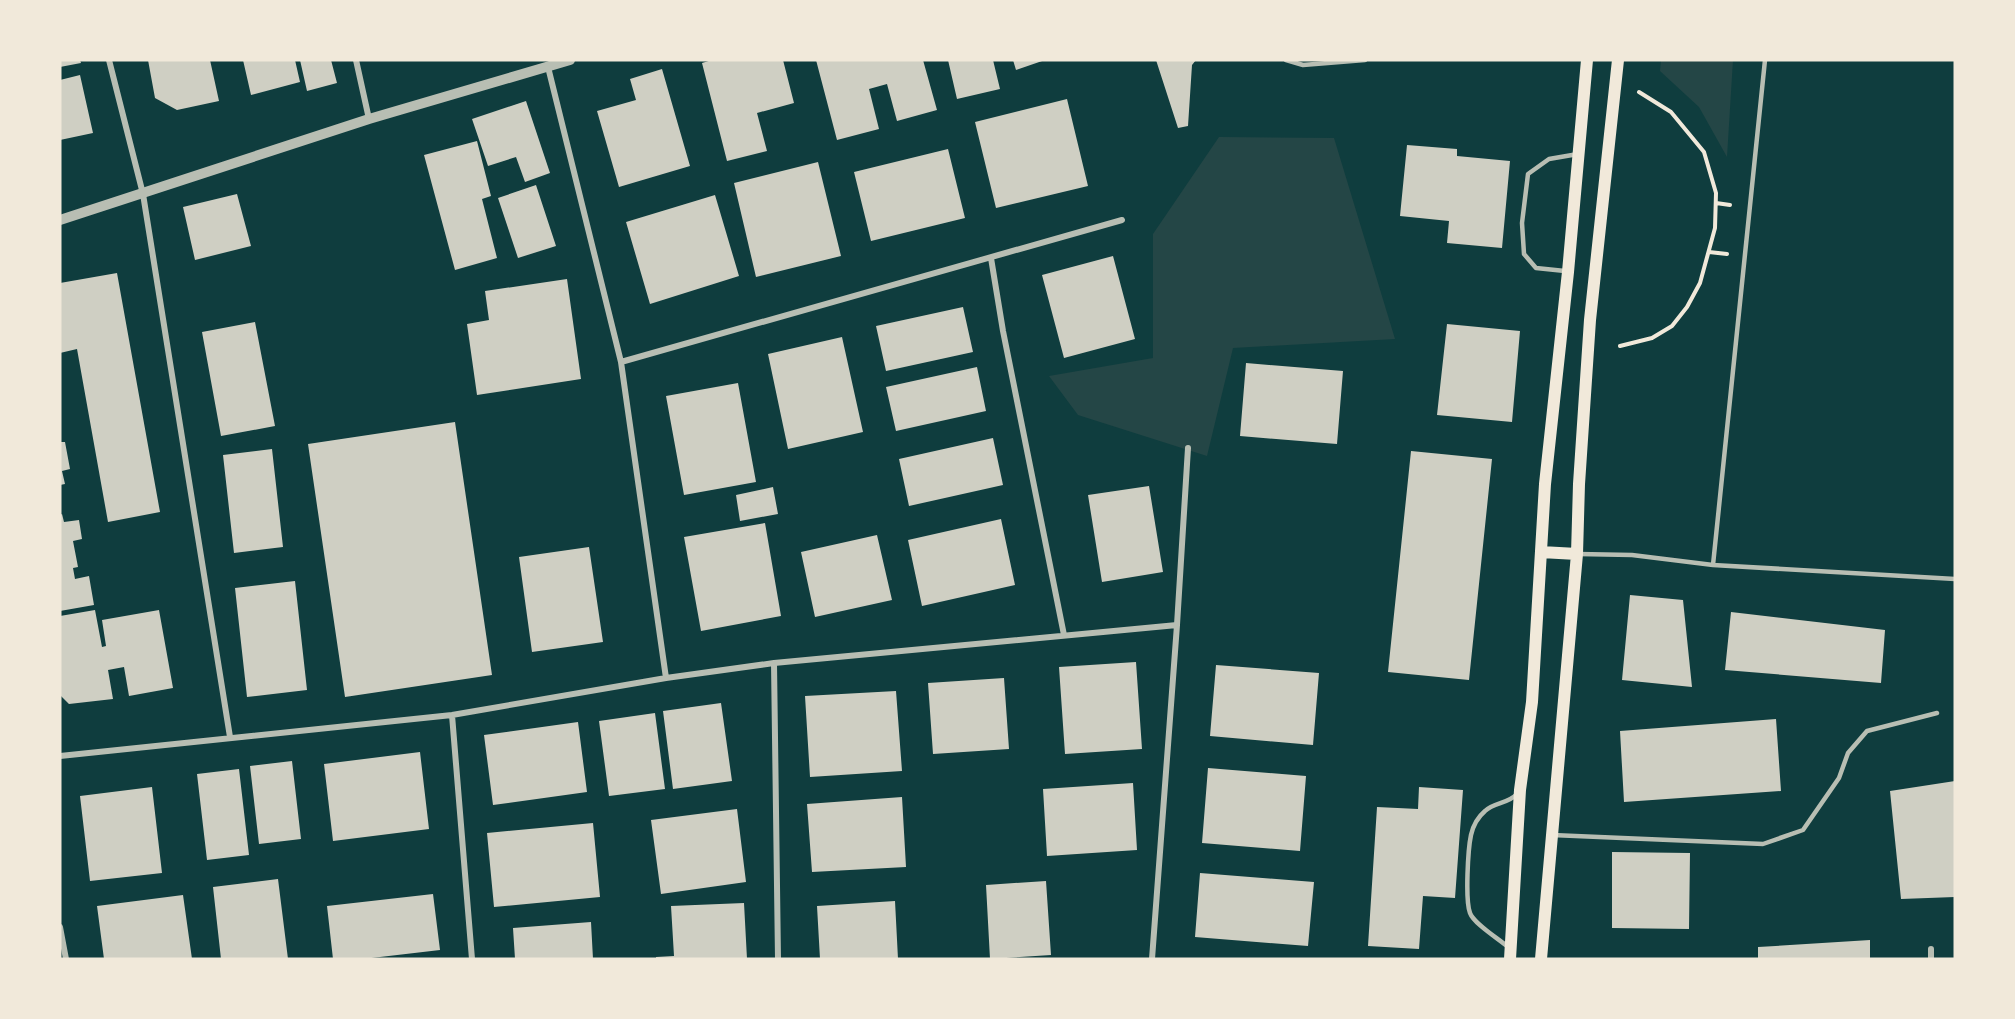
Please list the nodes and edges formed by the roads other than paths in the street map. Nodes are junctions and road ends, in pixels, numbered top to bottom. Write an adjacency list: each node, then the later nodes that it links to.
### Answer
1 (109, 60): 12 (street)
2 (356, 60): 10 (street)
3 (570, 60): 9 (street)
4 (1286, 60): 5 (lane)
5 (1365, 60)
6 (1587, 60): 11 (main road)
7 (1618, 60): 20 (main road)
8 (1766, 60): 21 (lane)
9 (548, 67): 10 (street); 17 (street)
10 (369, 119): 12 (street)
11 (1580, 154): 16 (main road); 16 (lane)
12 (143, 195): 13 (street); 29 (street)
13 (60, 220)
14 (1122, 220): 15 (street)
15 (991, 258): 17 (street); 24 (street)
16 (1568, 272): 19 (main road)
17 (621, 362): 26 (street)
18 (1188, 448): 23 (street)
19 (1541, 552): 20 (main road); 31 (main road)
20 (1577, 554): 21 (lane); 32 (main road)
21 (1713, 565): 22 (lane)
22 (1955, 579)
23 (1177, 625): 24 (street); 39 (street)
24 (1064, 635): 25 (street)
25 (774, 663): 26 (street); 38 (street)
26 (666, 678): 28 (street)
27 (1937, 713): 32 (lane)
28 (452, 714): 29 (street); 37 (street)
29 (230, 737): 30 (street)
30 (60, 756)
31 (1520, 790): 35 (main road); 35 (lane)
32 (1551, 835): 40 (main road)
33 (60, 927): 36 (street)
34 (1931, 949): 41 (street)
35 (1510, 954)
36 (66, 959)
37 (472, 959)
38 (778, 959)
39 (1152, 959)
40 (1541, 959)
41 (1931, 959)

